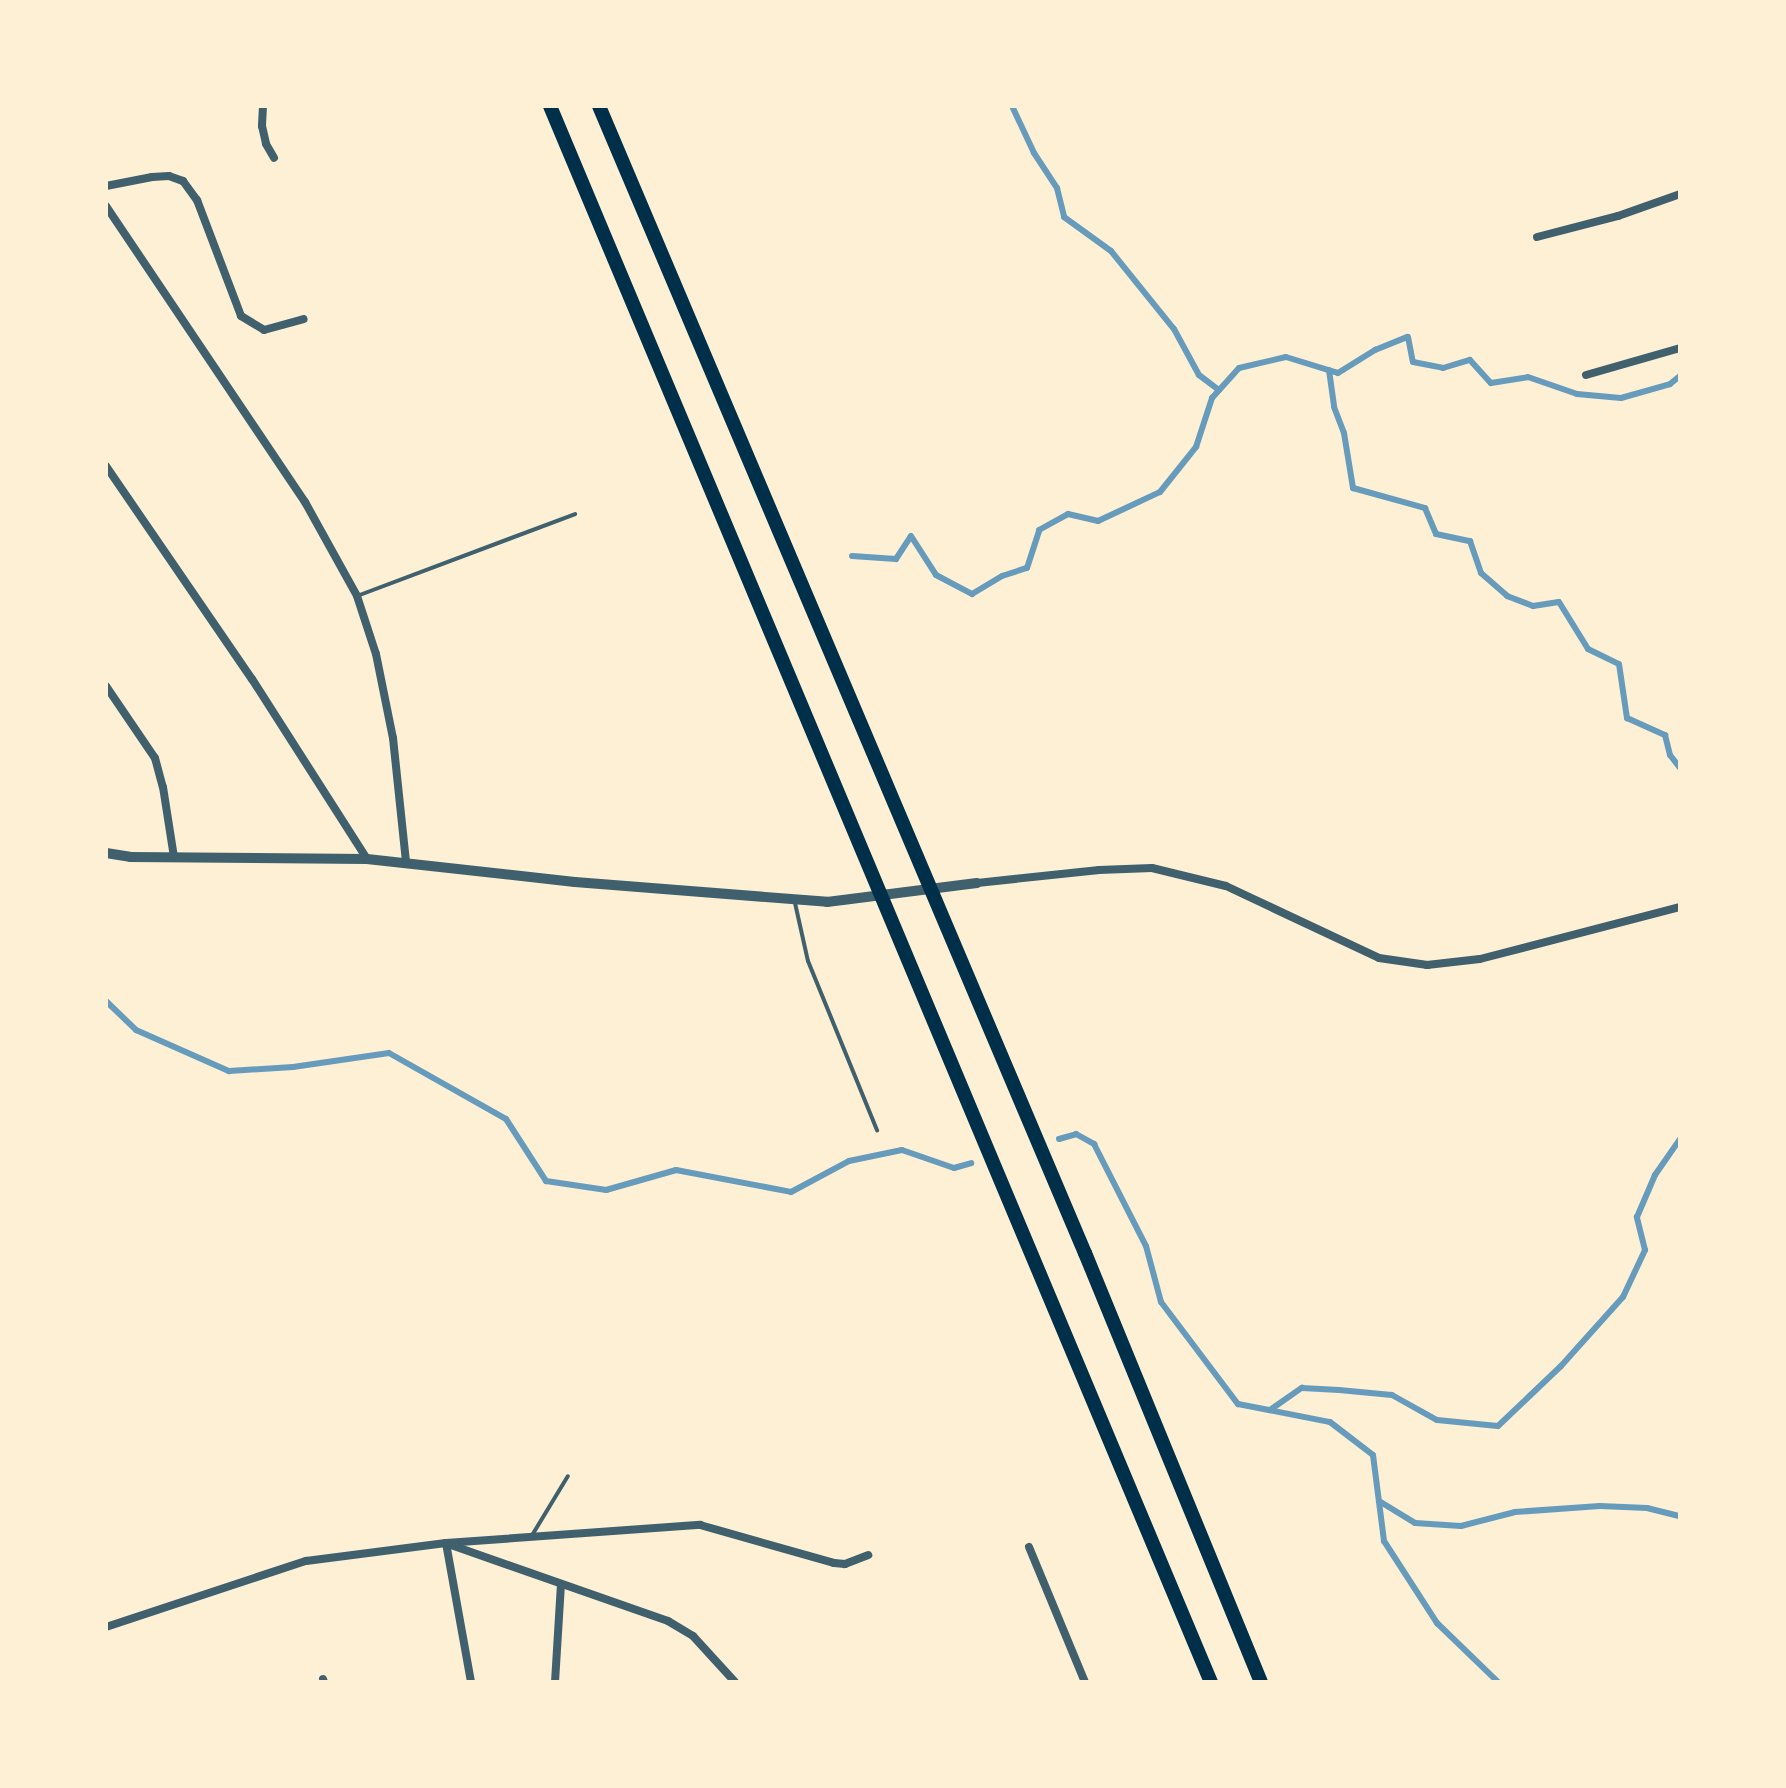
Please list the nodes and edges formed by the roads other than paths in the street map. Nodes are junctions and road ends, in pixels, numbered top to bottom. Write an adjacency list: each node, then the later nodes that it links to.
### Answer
1 (263, 106): 4 (street)
2 (550, 106): 37 (highway)
3 (599, 106): 38 (highway)
4 (274, 158)
5 (106, 186): 9 (street)
6 (1680, 194): 8 (street)
7 (106, 206): 14 (street)
8 (1537, 237)
9 (304, 319)
10 (1680, 348): 11 (street)
11 (1586, 375)
12 (106, 466): 18 (street)
13 (575, 514): 14 (lane)
14 (357, 596): 19 (street)
15 (106, 686): 17 (street)
16 (106, 853): 17 (street)
17 (174, 857): 18 (street)
18 (367, 859): 19 (street)
19 (406, 862): 21 (street)
20 (977, 883): 21 (street); 22 (street)
21 (794, 900): 23 (lane)
22 (1680, 907)
23 (877, 1130)
24 (568, 1476): 25 (lane)
25 (530, 1539): 26 (street); 28 (street)
26 (446, 1543): 29 (street); 30 (street); 32 (street)
27 (1029, 1547): 36 (street)
28 (868, 1555)
29 (561, 1585): 31 (street); 33 (street)
30 (106, 1627)
31 (722, 1669): 34 (street); 35 (street)
32 (471, 1682)
33 (555, 1682)
34 (719, 1682)
35 (735, 1682)
36 (1085, 1682)
37 (1211, 1682)
38 (1261, 1682)

